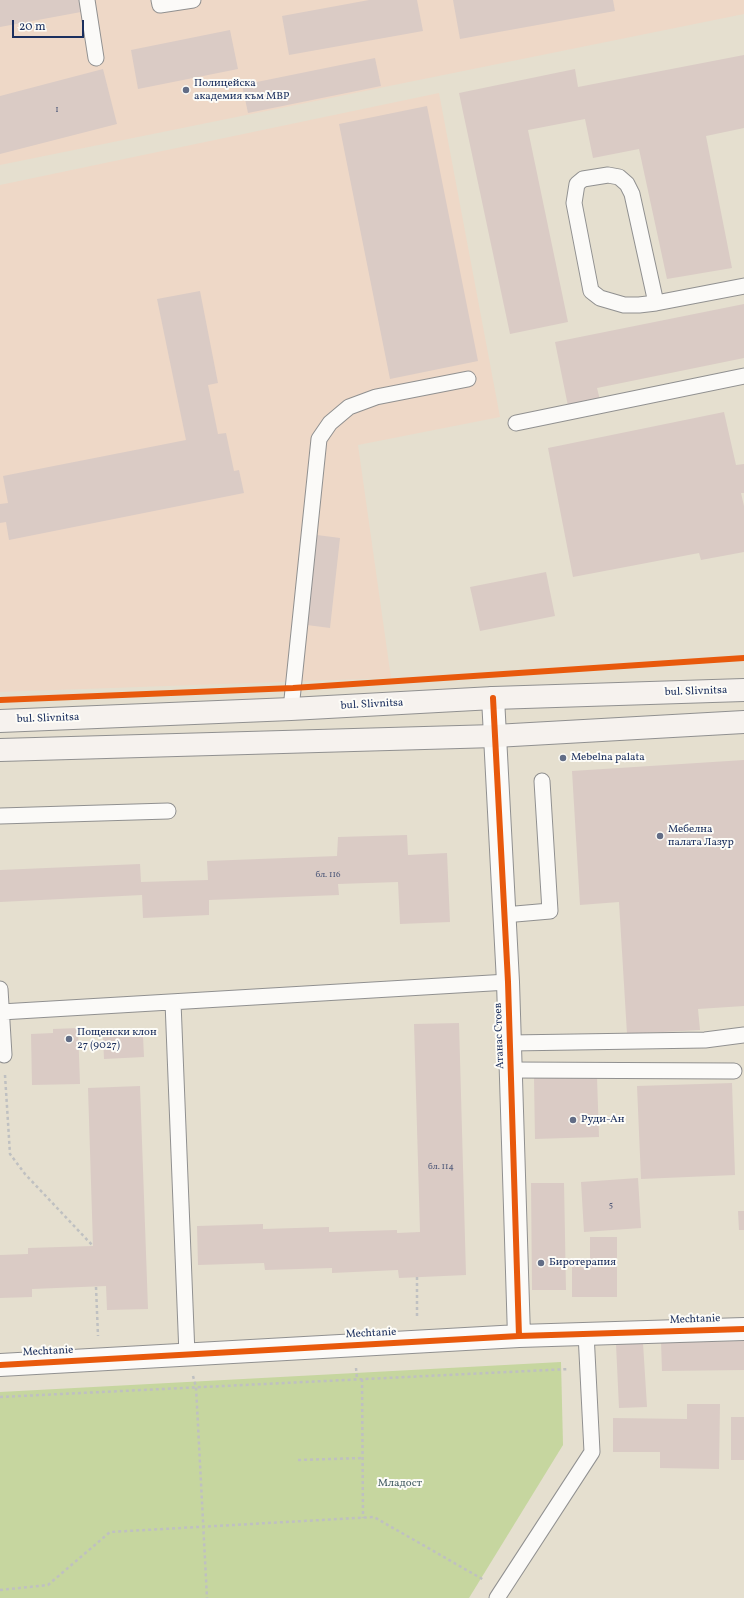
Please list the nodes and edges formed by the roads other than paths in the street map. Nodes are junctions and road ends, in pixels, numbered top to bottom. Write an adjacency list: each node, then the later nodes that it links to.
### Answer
1 (88, 0): 4 (lane)
2 (159, 0): 3 (lane)
3 (193, 0)
4 (96, 58)
5 (744, 286): 6 (lane)
6 (656, 303): 6 (lane)
7 (744, 376): 9 (lane)
8 (468, 379): 12 (lane)
9 (516, 422)
10 (744, 690): 11 (main road, bul. Slivnitsa)
11 (493, 698): 12 (main road, bul. Slivnitsa); 15 (street, Атанас Стоев)
12 (291, 709): 13 (main road, bul. Slivnitsa)
13 (0, 721)
14 (744, 722): 15 (main road)
15 (495, 736): 16 (main road); 20 (street, Атанас Стоев)
16 (0, 750)
17 (542, 781): 20 (lane)
18 (168, 811): 19 (lane)
19 (0, 816)
20 (504, 915): 21 (street, Атанас Стоев)
21 (508, 982): 23 (lane); 26 (street, Атанас Стоев)
22 (0, 989): 24 (lane)
23 (173, 1002): 24 (lane); 33 (lane)
24 (1, 1012): 27 (lane)
25 (744, 1035): 26 (lane)
26 (510, 1043): 28 (street, Атанас Стоев)
27 (4, 1055)
28 (511, 1070): 29 (lane); 32 (street, Атанас Стоев)
29 (734, 1071)
30 (744, 1329): 31 (street, Mechtanie)
31 (586, 1333): 32 (street, Mechtanie); 35 (lane)
32 (519, 1336): 33 (street, Mechtanie)
33 (187, 1355): 34 (street, Mechtanie)
34 (0, 1365)
35 (500, 1594)

